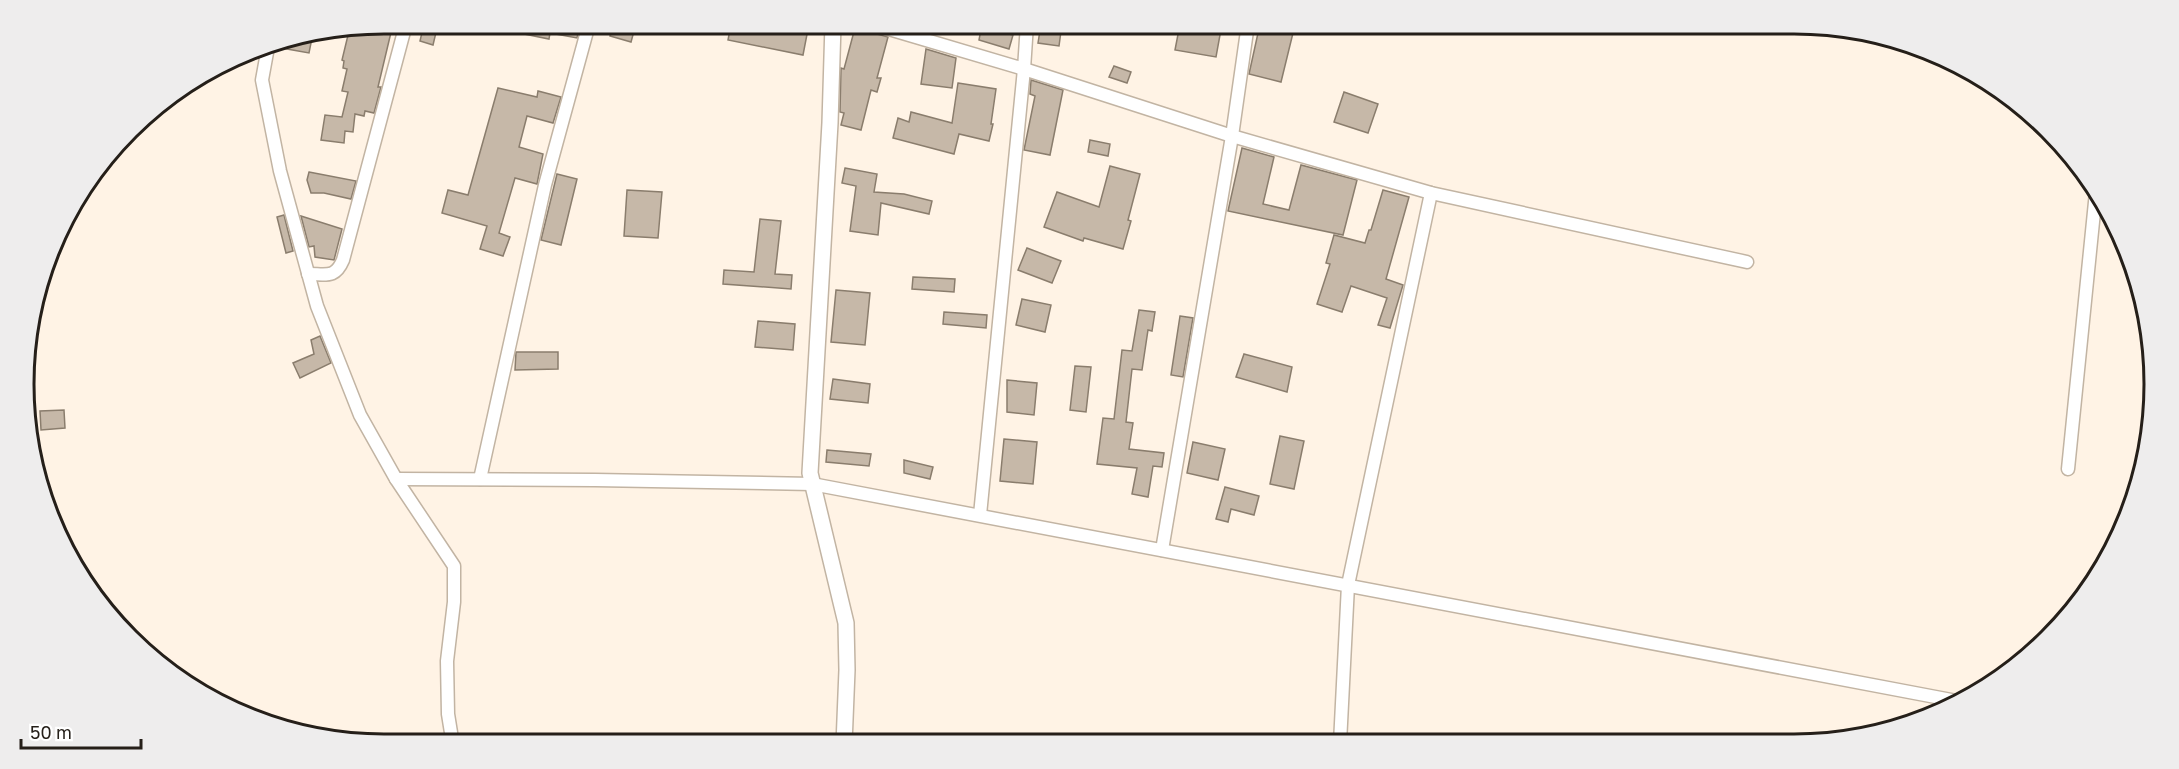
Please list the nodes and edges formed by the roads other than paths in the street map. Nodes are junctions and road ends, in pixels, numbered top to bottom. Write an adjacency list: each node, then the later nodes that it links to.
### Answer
1 (403, 34): 13 (street)
2 (587, 34): 16 (street)
3 (833, 34): 17 (street)
4 (906, 34): 8 (street)
5 (1026, 34): 8 (street)
6 (1247, 34): 9 (street)
7 (267, 55): 13 (street)
8 (1024, 69): 9 (street); 18 (street)
9 (1232, 136): 10 (street); 19 (street)
10 (1431, 193): 12 (street); 20 (street)
11 (2095, 205): 14 (street)
12 (1747, 262)
13 (308, 274): 15 (street)
14 (2068, 469)
15 (396, 478): 16 (street); 22 (street)
16 (480, 479): 17 (street)
17 (812, 484): 18 (street); 23 (street)
18 (980, 515): 19 (street)
19 (1162, 550): 20 (street)
20 (1348, 585): 21 (street); 24 (street)
21 (1947, 699)
22 (451, 734)
23 (844, 734)
24 (1340, 734)

